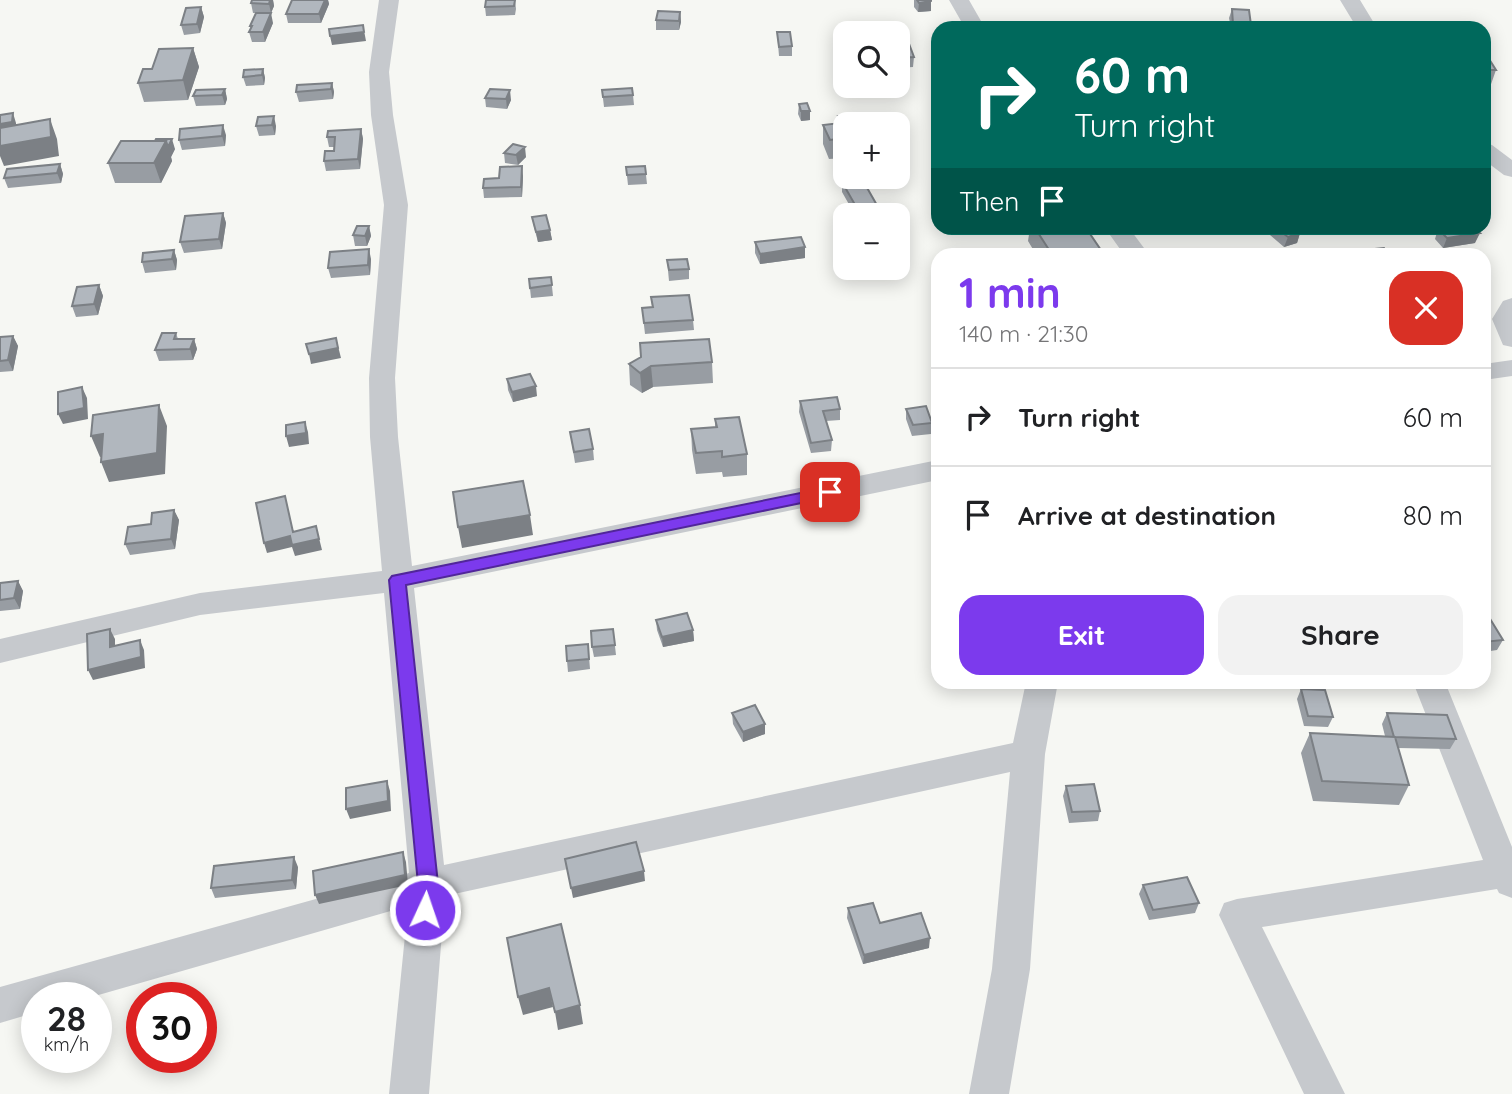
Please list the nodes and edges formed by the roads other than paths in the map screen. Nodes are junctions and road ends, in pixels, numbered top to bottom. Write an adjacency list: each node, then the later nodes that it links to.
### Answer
1 (389, 0): 13 (street)
2 (960, 0): 4 (street)
3 (1350, 0): 5 (street)
4 (971, 21)
5 (1363, 21)
6 (1491, 155): 7 (street)
7 (1512, 170)
8 (1512, 306): 9 (street)
9 (1512, 340)
10 (1512, 368): 11 (street)
11 (1491, 371)
12 (931, 471): 13 (street)
13 (398, 580): 14 (street); 19 (street)
14 (0, 651)
15 (1041, 689): 17 (street)
16 (1432, 689): 18 (street)
17 (1028, 754): 19 (street); 22 (street)
18 (1510, 877): 23 (street)
19 (428, 884): 20 (street); 21 (street)
20 (0, 1005)
21 (409, 1094)
22 (989, 1094)
23 (1325, 1094)

